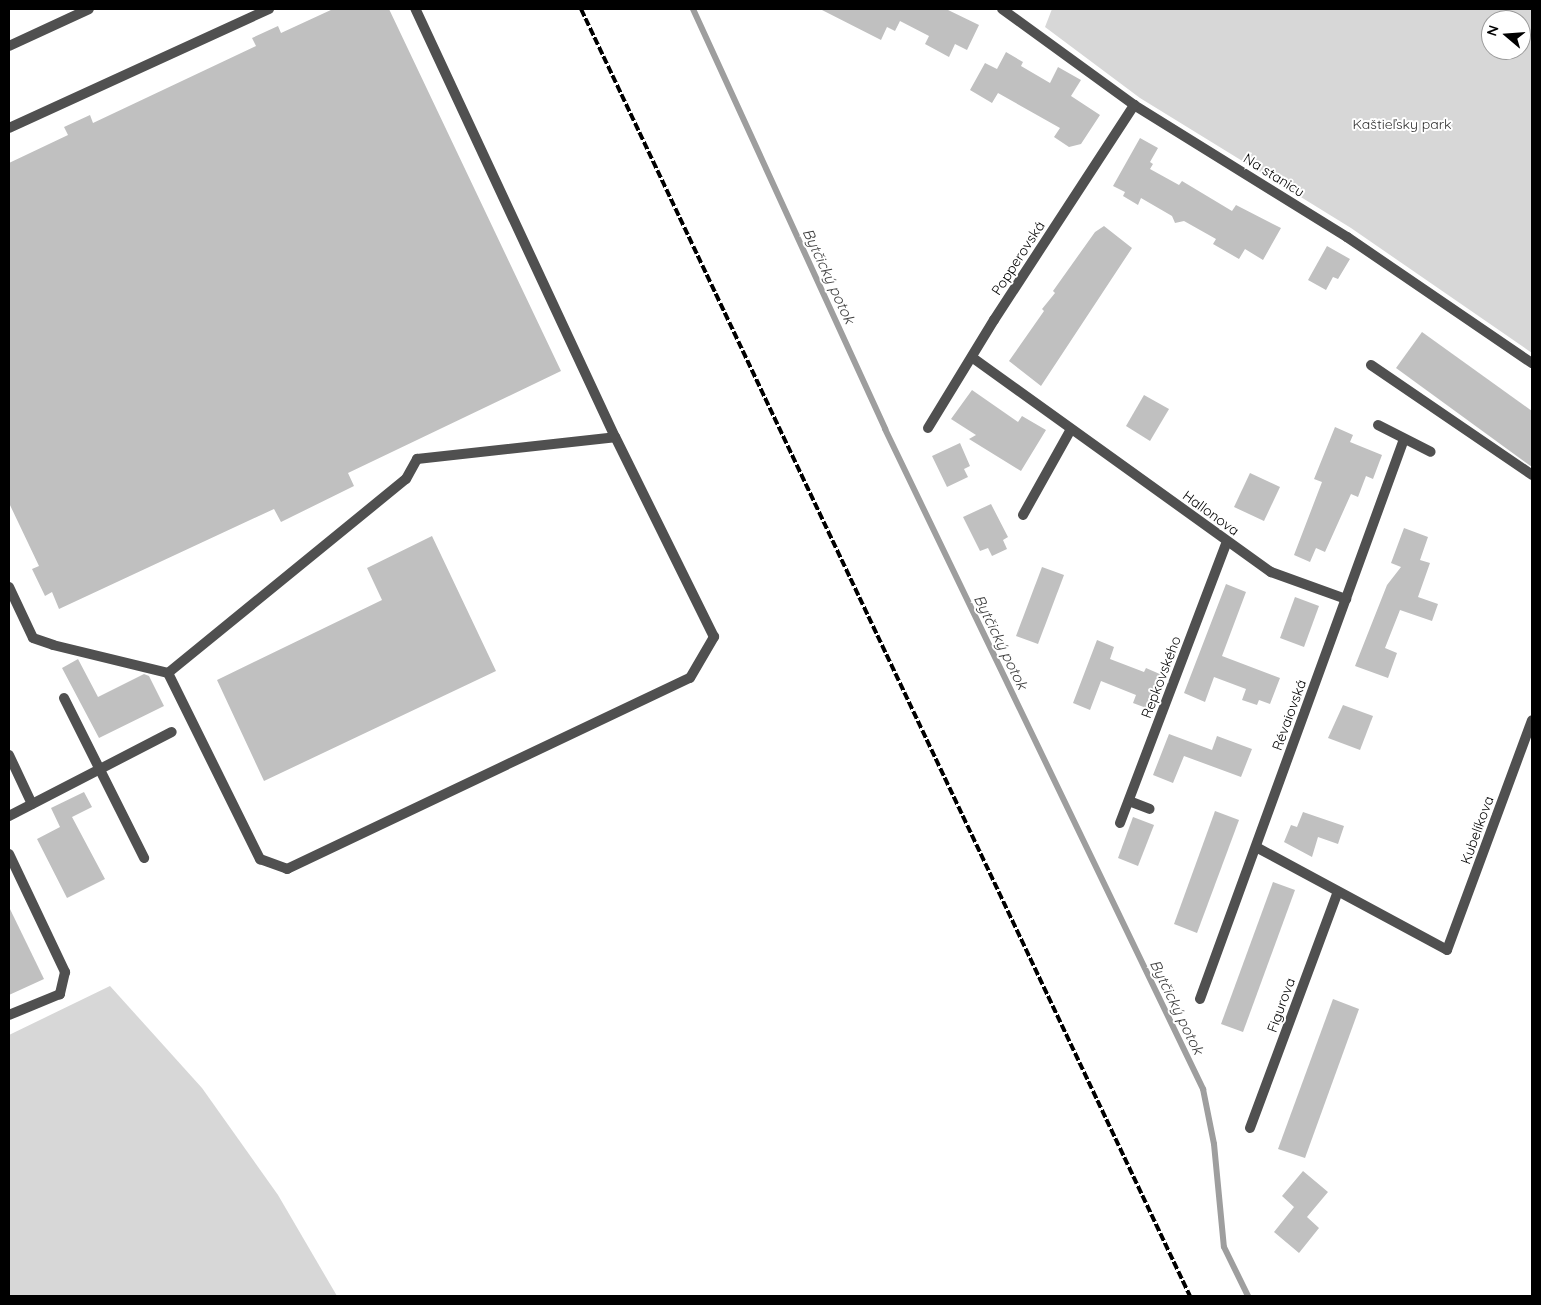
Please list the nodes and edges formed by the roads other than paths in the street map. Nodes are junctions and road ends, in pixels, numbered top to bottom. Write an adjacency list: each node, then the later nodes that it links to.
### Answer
1 (89, 9): 5 (street)
2 (269, 9): 7 (street)
3 (415, 9): 14 (street)
4 (1002, 9): 6 (street, Na stanicu)
5 (9, 46)
6 (1134, 105): 8 (street, Popperovská); 9 (street, Na stanicu)
7 (9, 128)
8 (973, 358): 12 (street, Popperovská); 13 (street, Hallonova)
9 (1532, 363)
10 (1371, 364): 17 (street)
11 (1378, 425): 15 (street)
12 (928, 428)
13 (1071, 429): 18 (street); 19 (street, Hallonova)
14 (615, 437): 22 (street); 22 (street)
15 (1404, 439): 16 (street); 21 (street, Révaiovská)
16 (1431, 452)
17 (1532, 475)
18 (1023, 515)
19 (1227, 542): 21 (street, Hallonova); 28 (street, Repkovského)
20 (9, 587): 22 (street)
21 (1346, 599): 33 (street, Révaiovská)
22 (168, 673)
23 (64, 698): 27 (street)
24 (1532, 720): 36 (street, Kubelíkova)
25 (172, 732): 27 (street)
26 (9, 755): 29 (street)
27 (99, 769): 29 (street); 35 (street)
28 (1128, 801): 30 (street); 32 (street, Repkovského)
29 (32, 804): 31 (street)
30 (1150, 809)
31 (9, 816)
32 (1120, 822)
33 (1256, 847): 36 (street); 37 (street, Révaiovská)
34 (9, 854): 38 (street)
35 (144, 858)
36 (1338, 892): 39 (street, Figurova)
37 (1200, 999)
38 (9, 1015)
39 (1250, 1128)

